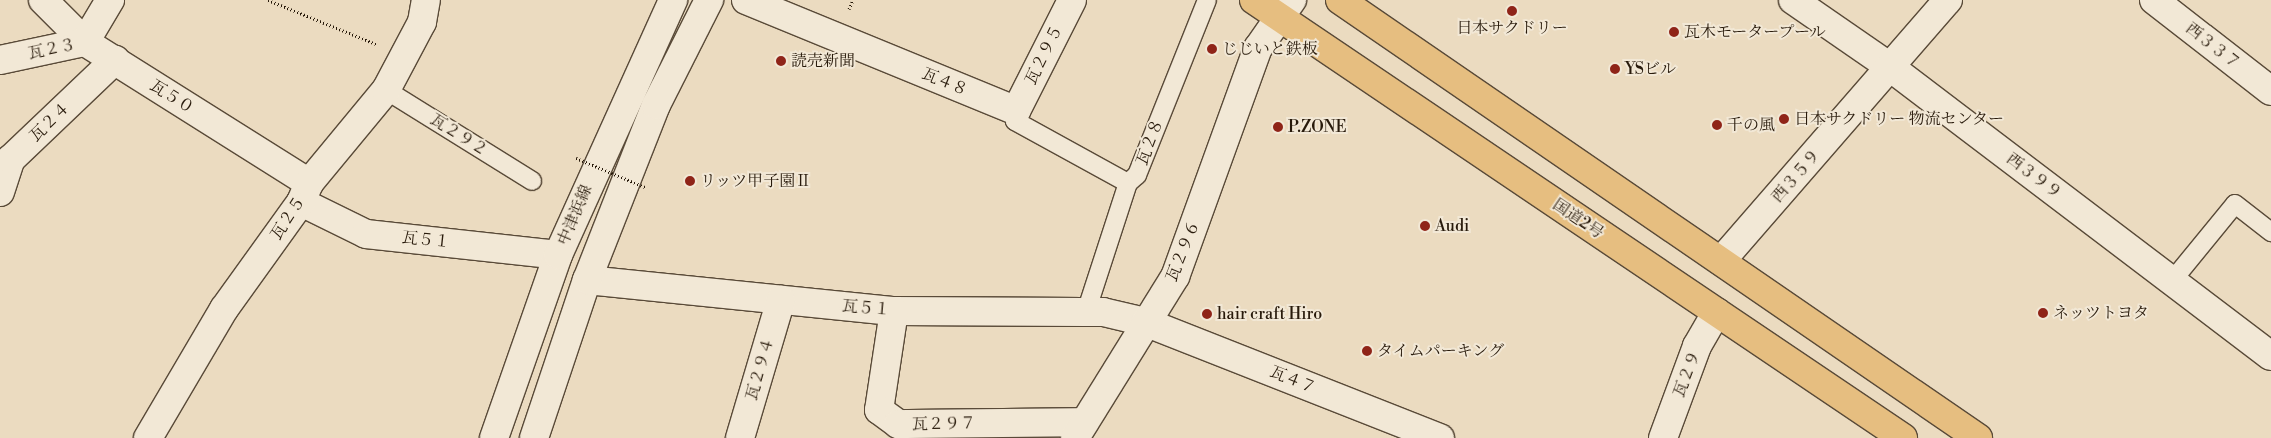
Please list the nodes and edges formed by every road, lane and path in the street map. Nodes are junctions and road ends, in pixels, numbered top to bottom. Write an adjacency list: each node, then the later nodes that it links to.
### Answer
1 (43, 0): 16 (street, 瓦５０)
2 (110, 0): 16 (street, 瓦２３)
3 (268, 0): 17 (path)
4 (426, 0): 17 (street, 瓦２５)
5 (674, 0): 31 (street, 中津浜線)
6 (709, 0): 33 (street)
7 (746, 0): 23 (street, 瓦４８)
8 (1072, 0): 23 (street, 瓦２９５)
9 (1207, 0): 26 (lane, 瓦２８)
10 (1254, 0): 15 (highway, 国道2号)
11 (1340, 0): 32 (highway)
12 (1793, 0): 20 (street, 西３９９)
13 (1948, 0): 20 (street, 西３５９)
14 (2154, 0): 22 (street, 西３３７)
15 (1286, 9): 38 (highway, 国道2号); 39 (street, 瓦２９６)
16 (85, 42): 18 (street, 瓦２３); 19 (street, 瓦５０)
17 (403, 56): 21 (street, 瓦２５)
18 (0, 60)
19 (115, 60): 28 (street, 瓦２４); 29 (street, 瓦５０)
20 (1890, 67): 32 (street, 西３５９); 34 (street, 西３９９)
21 (386, 90): 25 (lane, 瓦２９２); 29 (street, 瓦２５)
22 (2271, 91)
23 (1016, 111): 26 (lane)
24 (576, 158): 27 (path, bridge)
25 (532, 181)
26 (1128, 183): 37 (lane, 瓦２８)
27 (646, 187)
28 (0, 192)
29 (305, 193): 31 (street, 瓦５１); 43 (street, 瓦２５)
30 (2271, 232): 34 (lane)
31 (558, 256): 44 (street, 中津浜線)
32 (1721, 261): 50 (highway)
33 (587, 280): 35 (street, 瓦５１); 45 (street)
34 (2172, 281): 40 (street, 西３９９)
35 (781, 300): 36 (street, 瓦５１); 46 (street, 瓦２９４)
36 (894, 311): 37 (street, 瓦５１); 42 (street, 瓦２９７)
37 (1086, 312): 39 (street, 瓦５１)
38 (1717, 312): 48 (street, 瓦２９); 49 (highway, 国道2号)
39 (1145, 322): 41 (street, 瓦２９６); 47 (street, 瓦４７)
40 (2271, 356)
41 (1080, 430): 42 (street, 瓦２９７)
42 (913, 431)
43 (148, 438)
44 (494, 438)
45 (534, 438)
46 (740, 438)
47 (1440, 438)
48 (1663, 438)
49 (1903, 438)
50 (1978, 438)

